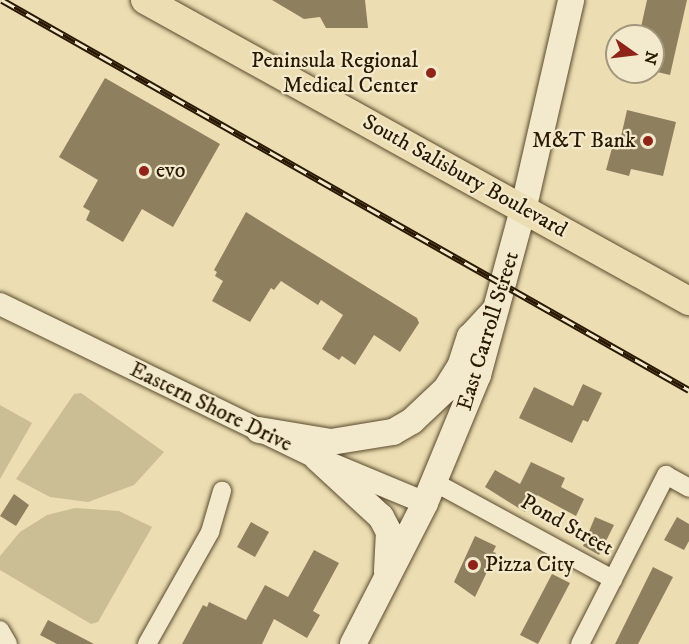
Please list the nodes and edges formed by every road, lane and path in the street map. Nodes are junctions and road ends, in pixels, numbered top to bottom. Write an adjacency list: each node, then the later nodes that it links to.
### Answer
1 (145, 0): 3 (main road, South Salisbury Boulevard)
2 (571, 0): 3 (main road, East Carroll Street)
3 (524, 206): 4 (main road, South Salisbury Boulevard); 6 (main road, East Carroll Street)
4 (689, 300)
5 (0, 304): 7 (street, Eastern Shore Drive)
6 (497, 307): 7 (main road); 11 (main road, East Carroll Street)
7 (259, 430): 8 (street, Eastern Shore Drive)
8 (317, 458): 11 (street, Eastern Shore Drive); 12 (main road)
9 (689, 488): 13 (street, Pond Street)
10 (222, 491): 16 (street)
11 (429, 493): 12 (main road, East Carroll Street); 13 (street, Pond Street)
12 (387, 579): 17 (main road, East Carroll Street)
13 (613, 579): 18 (street)
14 (0, 631): 15 (street)
15 (8, 644)
16 (147, 644)
17 (353, 644)
18 (580, 644)

